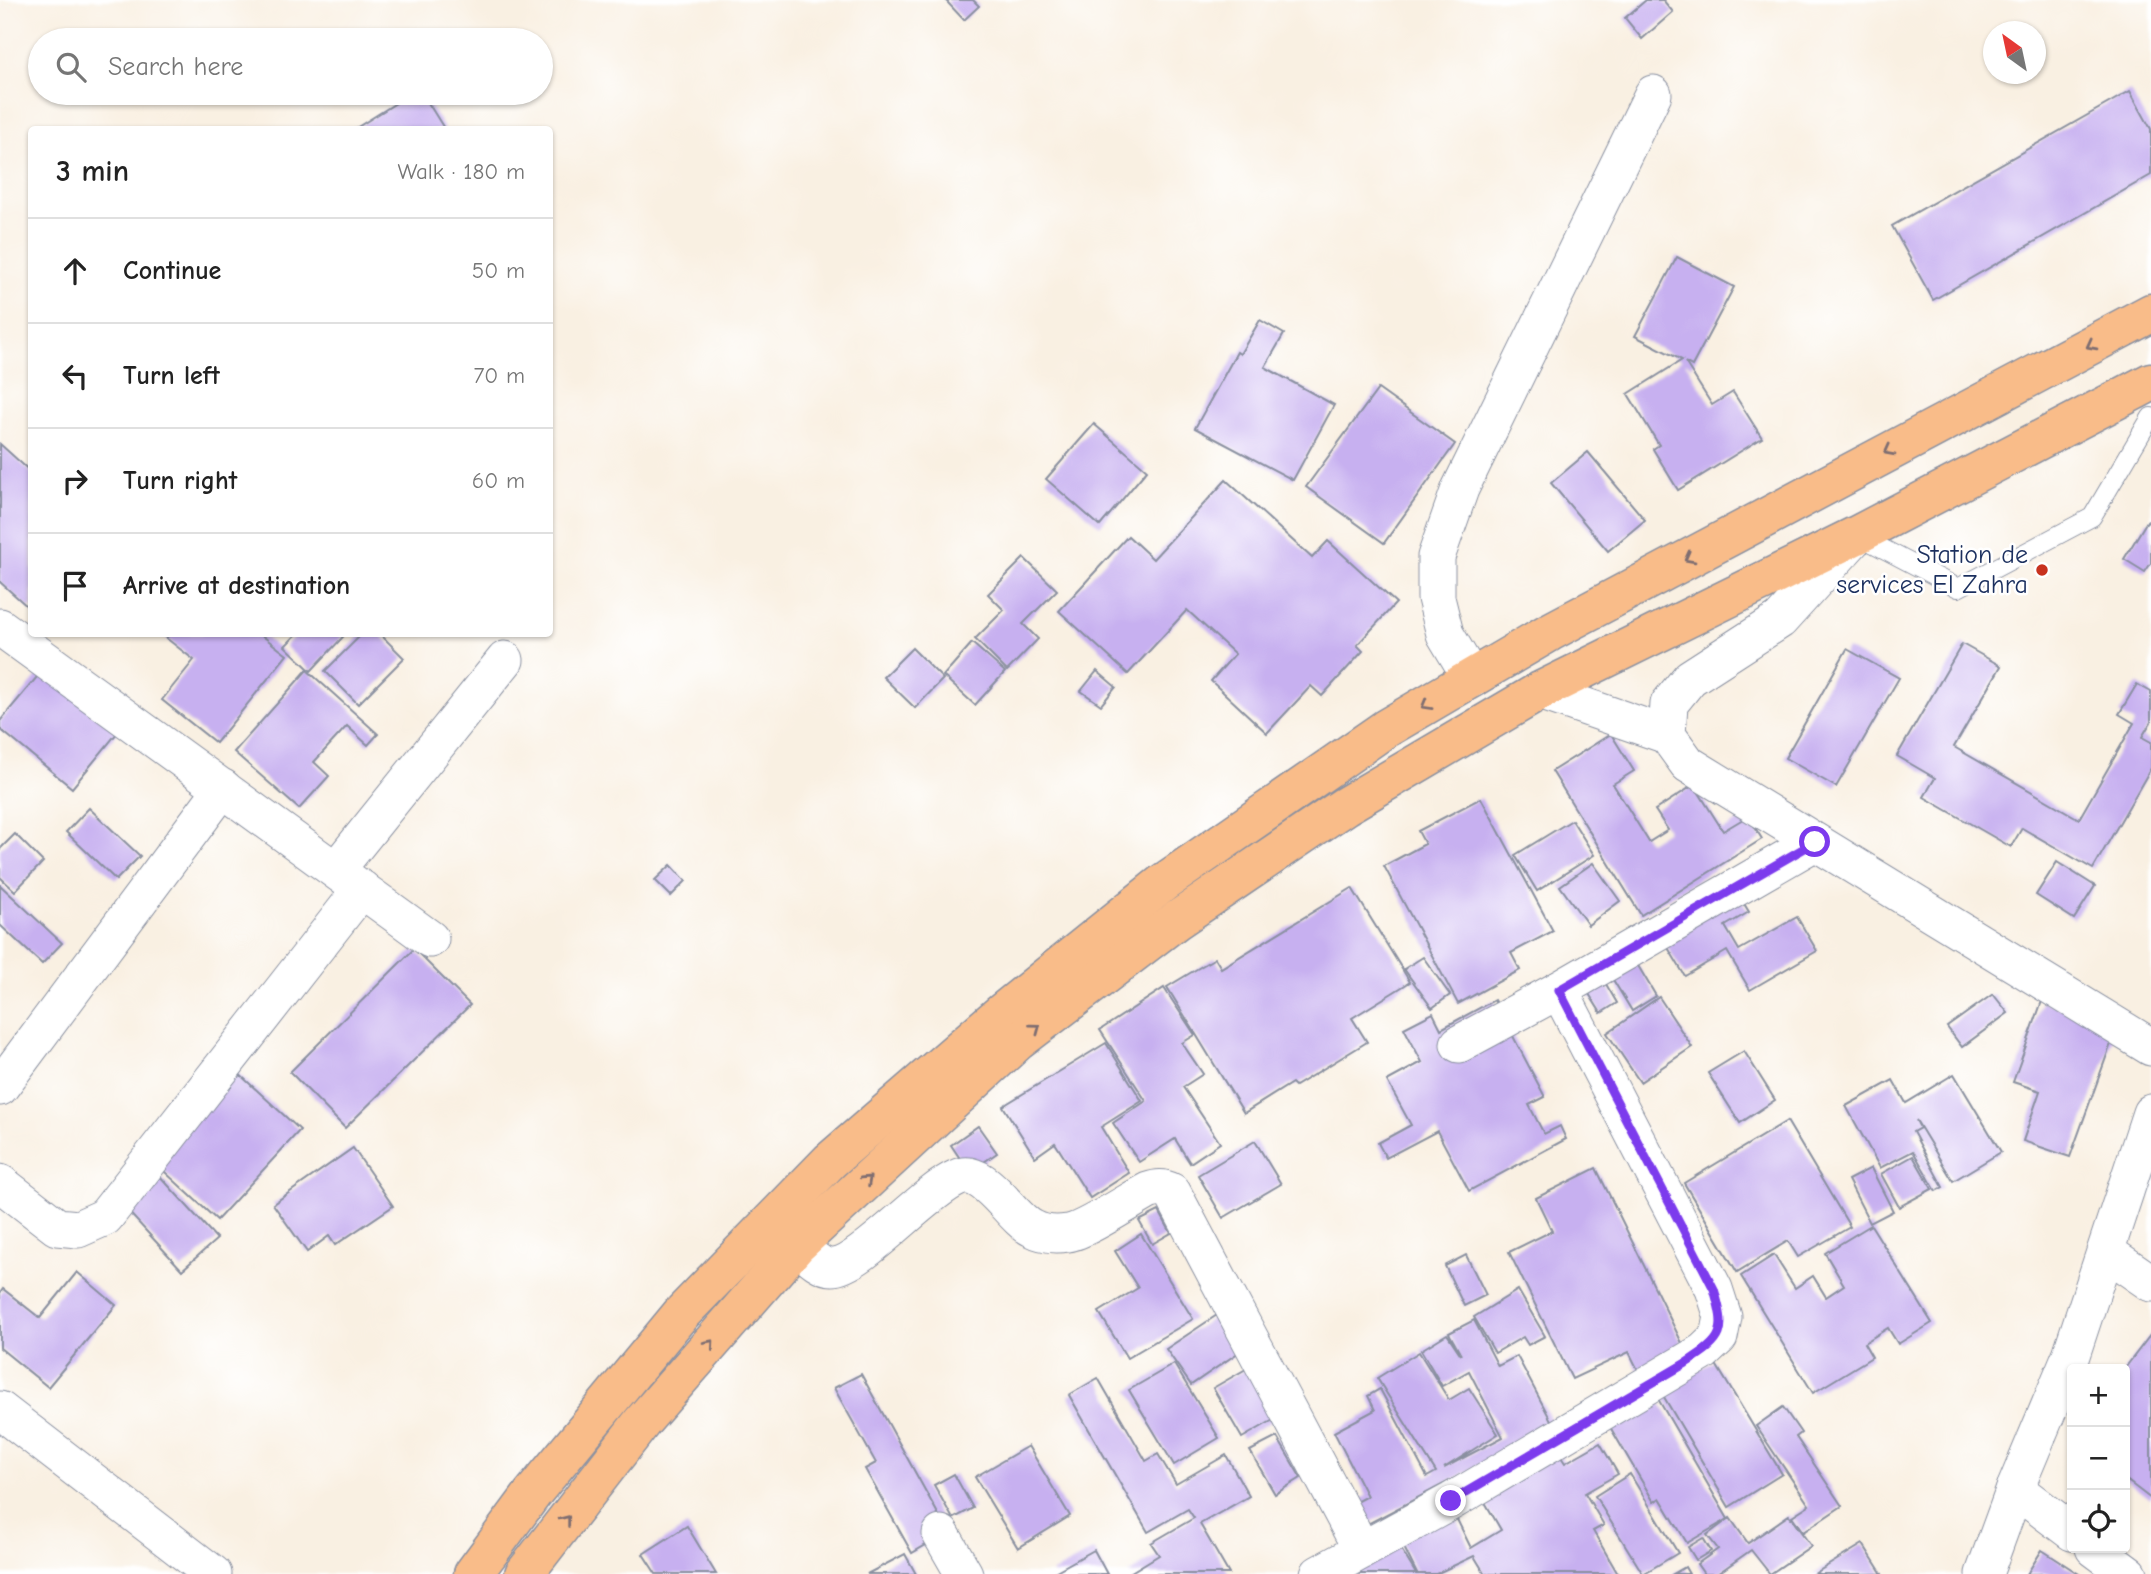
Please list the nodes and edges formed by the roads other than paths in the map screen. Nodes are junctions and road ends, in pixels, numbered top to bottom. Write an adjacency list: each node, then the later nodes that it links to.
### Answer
1 (1653, 94): 8 (street)
2 (2151, 313): 8 (highway, one-way to 8)
3 (2151, 383): 5 (highway)
4 (2151, 418): 5 (lane)
5 (1857, 535): 9 (highway); 10 (street)
6 (0, 627): 11 (street)
7 (505, 660): 13 (street)
8 (1472, 679): 31 (highway, one-way to 31)
9 (1540, 691): 10 (street); 21 (highway, one-way to 9)
10 (1667, 735): 12 (street)
11 (223, 788): 13 (street); 18 (street)
12 (1815, 842): 15 (street); 17 (street)
13 (349, 880): 14 (street); 20 (street)
14 (430, 939)
15 (1559, 990): 16 (street); 28 (street)
16 (1459, 1044)
17 (2151, 1047)
18 (0, 1087)
19 (2151, 1113): 22 (street)
20 (0, 1183)
21 (797, 1245): 28 (street); 32 (highway, one-way to 21)
22 (2106, 1252): 23 (street); 25 (street)
23 (2151, 1283)
24 (0, 1410): 30 (street)
25 (2015, 1489): 26 (street); 35 (street)
26 (2067, 1528)
27 (941, 1534): 33 (street)
28 (1362, 1550): 34 (street)
29 (2101, 1553): 36 (street)
30 (213, 1574)
31 (473, 1574)
32 (524, 1574)
33 (964, 1574)
34 (1319, 1574)
35 (1984, 1574)
36 (2129, 1574)

